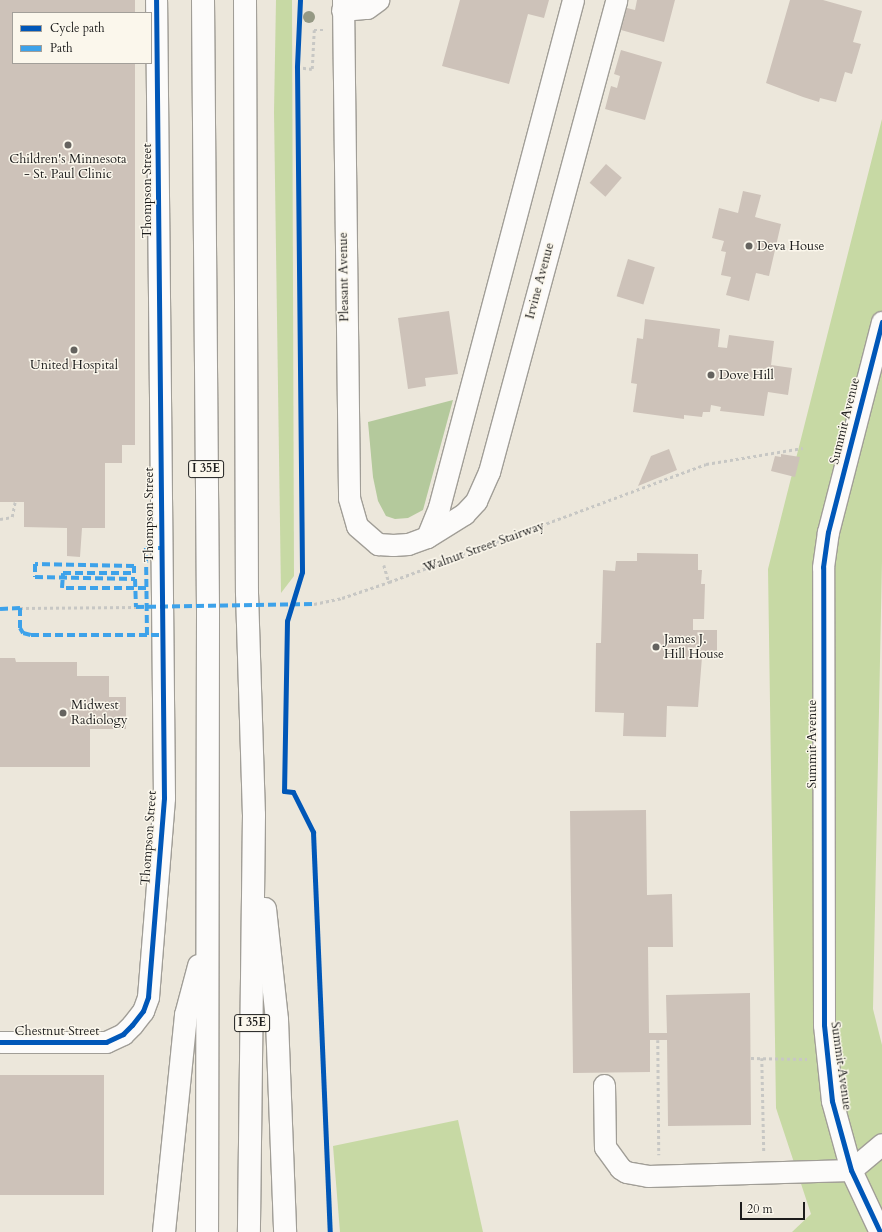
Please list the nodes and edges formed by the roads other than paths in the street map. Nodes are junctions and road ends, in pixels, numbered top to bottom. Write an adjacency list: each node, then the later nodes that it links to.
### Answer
1 (156, 0): 14 (street, Thompson Street)
2 (203, 0): 13 (highway, I 35E)
3 (245, 0): 12 (highway, I 35E)
4 (378, 0): 7 (street)
5 (573, 0): 10 (street)
6 (616, 0): 10 (street, Irvine Avenue)
7 (342, 5): 11 (street, Pleasant Avenue)
8 (882, 322): 9 (street, Summit Avenue)
9 (875, 376): 18 (street, Summit Avenue)
10 (427, 537): 11 (street, Irvine Avenue)
11 (378, 544)
12 (254, 815): 21 (highway, I 35E); 22 (highway)
13 (206, 937): 19 (highway); 20 (highway, I 35E)
14 (132, 1025): 15 (street, Chestnut Street)
15 (0, 1042)
16 (604, 1086): 18 (street)
17 (882, 1144): 18 (street)
18 (851, 1170): 23 (street, Summit Avenue)
19 (164, 1232)
20 (208, 1232)
21 (248, 1232)
22 (285, 1232)
23 (880, 1232)

